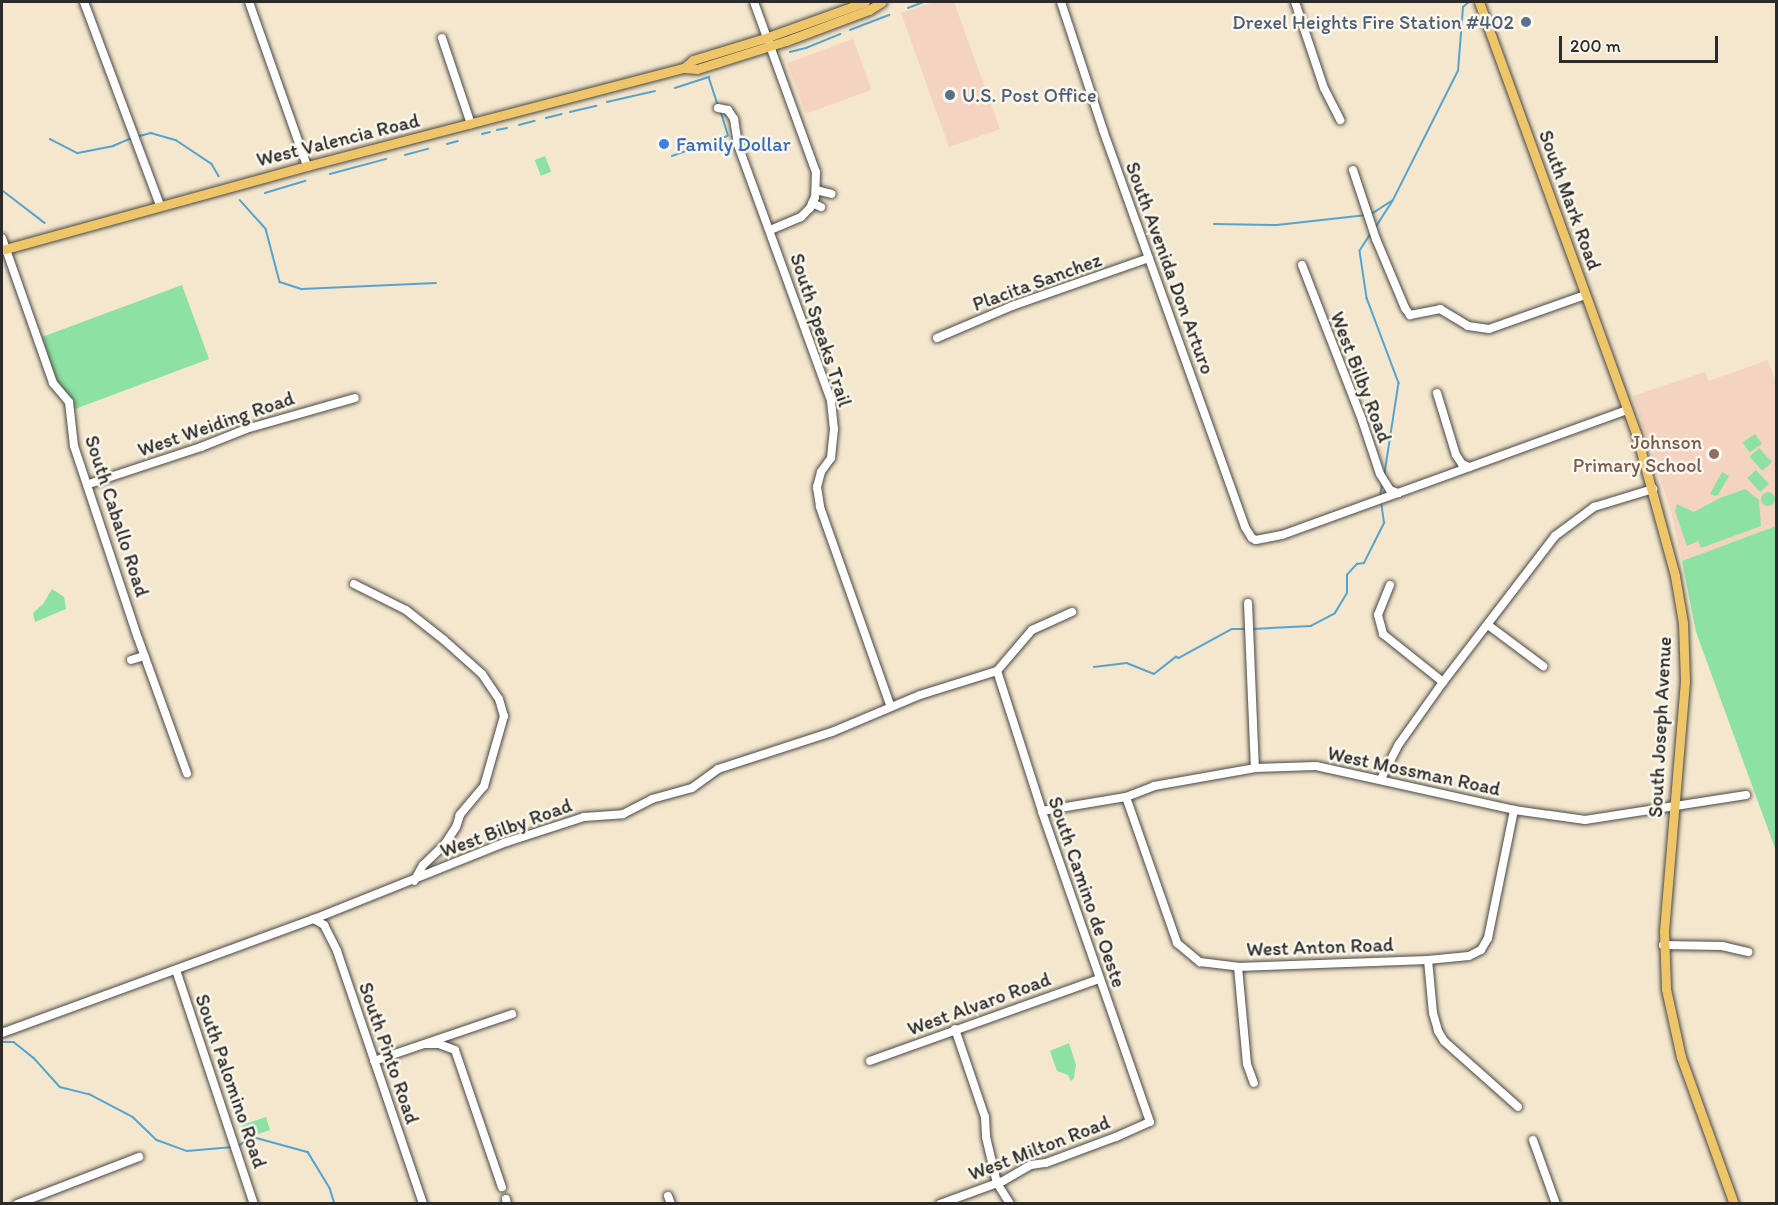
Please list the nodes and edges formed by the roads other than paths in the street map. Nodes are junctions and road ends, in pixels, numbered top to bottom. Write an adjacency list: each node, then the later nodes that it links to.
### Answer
1 (84, 2): 19 (street)
2 (249, 2): 14 (street)
3 (754, 2): 10 (street)
4 (865, 2): 10 (main road, West Valencia Road)
5 (877, 2): 10 (main road, West Valencia Road)
6 (1061, 2): 24 (street, South Avenida Don Arturo)
7 (1295, 2): 12 (street)
8 (1479, 2): 26 (main road, South Mark Road)
9 (442, 39): 13 (street)
10 (770, 41): 13 (main road, West Valencia Road); 16 (street)
11 (718, 108): 21 (street, South Speaks Trail)
12 (1340, 120)
13 (471, 124): 14 (main road, West Valencia Road)
14 (307, 166): 19 (main road, West Valencia Road)
15 (1353, 170): 26 (street)
16 (816, 190): 17 (street); 18 (street)
17 (832, 194)
18 (812, 203): 20 (street); 21 (street)
19 (160, 205): 23 (main road, West Valencia Road)
20 (821, 207)
21 (770, 230): 45 (street, South Speaks Trail)
22 (2, 238): 23 (street, South Caballo Road)
23 (3, 249): 32 (street, South Caballo Road)
24 (1149, 258): 27 (street, Placita Sanchez); 34 (street, South Avenida Don Arturo)
25 (1302, 265): 34 (street, West Bilby Road)
26 (1586, 294): 30 (main road, South Mark Road)
27 (937, 338)
28 (1437, 393): 31 (street)
29 (355, 398): 32 (street, West Weiding Road)
30 (1628, 410): 31 (street); 33 (main road, South Joseph Avenue)
31 (1469, 467): 34 (street)
32 (88, 484): 40 (street, South Caballo Road)
33 (1653, 489): 39 (street); 51 (main road, South Joseph Avenue)
34 (1398, 493)
35 (354, 584): 54 (street)
36 (1390, 585): 44 (street)
37 (1248, 603): 46 (street)
38 (1072, 612): 43 (street)
39 (1488, 626): 42 (street); 44 (street)
40 (144, 656): 41 (street); 47 (street, South Caballo Road)
41 (131, 660)
42 (1543, 666)
43 (997, 671): 45 (street, West Bilby Road); 53 (street, South Camino de Oeste)
44 (1443, 682): 48 (street)
45 (891, 707): 54 (street, West Bilby Road)
46 (1255, 768): 48 (street, West Mossman Road); 50 (street, West Mossman Road)
47 (186, 773)
48 (1381, 779): 52 (street, West Mossman Road)
49 (1746, 795): 51 (street, West Mossman Road)
50 (1126, 797): 53 (street, West Mossman Road); 59 (street, West Anton Road)
51 (1674, 807): 52 (street, West Mossman Road); 56 (main road, South Joseph Avenue)
52 (1514, 810): 58 (street, West Anton Road)
53 (1042, 811): 61 (street, South Camino de Oeste)
54 (414, 881): 55 (street, West Bilby Road)
55 (314, 919): 60 (street, West Bilby Road); 66 (street, South Pinto Road)
56 (1664, 945): 57 (street); 81 (main road, South Joseph Avenue)
57 (1748, 952)
58 (1428, 960): 59 (street, West Anton Road); 69 (street)
59 (1239, 967): 68 (street)
60 (176, 970): 64 (street, West Bilby Road); 76 (street, South Palomino Road)
61 (1100, 979): 63 (street, West Alvaro Road); 70 (street, South Camino de Oeste)
62 (512, 1014): 65 (street)
63 (955, 1029): 67 (street, West Alvaro Road); 73 (street)
64 (2, 1033)
65 (426, 1044): 66 (street); 74 (street)
66 (374, 1061): 77 (street, South Pinto Road)
67 (870, 1061)
68 (1254, 1083)
69 (1518, 1107)
70 (1150, 1122): 73 (street, West Milton Road)
71 (1533, 1140): 80 (street)
72 (139, 1157): 75 (street)
73 (997, 1183): 78 (street, West Milton Road); 79 (street)
74 (502, 1187)
75 (17, 1203)
76 (254, 1203)
77 (423, 1203)
78 (940, 1203)
79 (1010, 1203)
80 (1556, 1203)
81 (1734, 1203)

